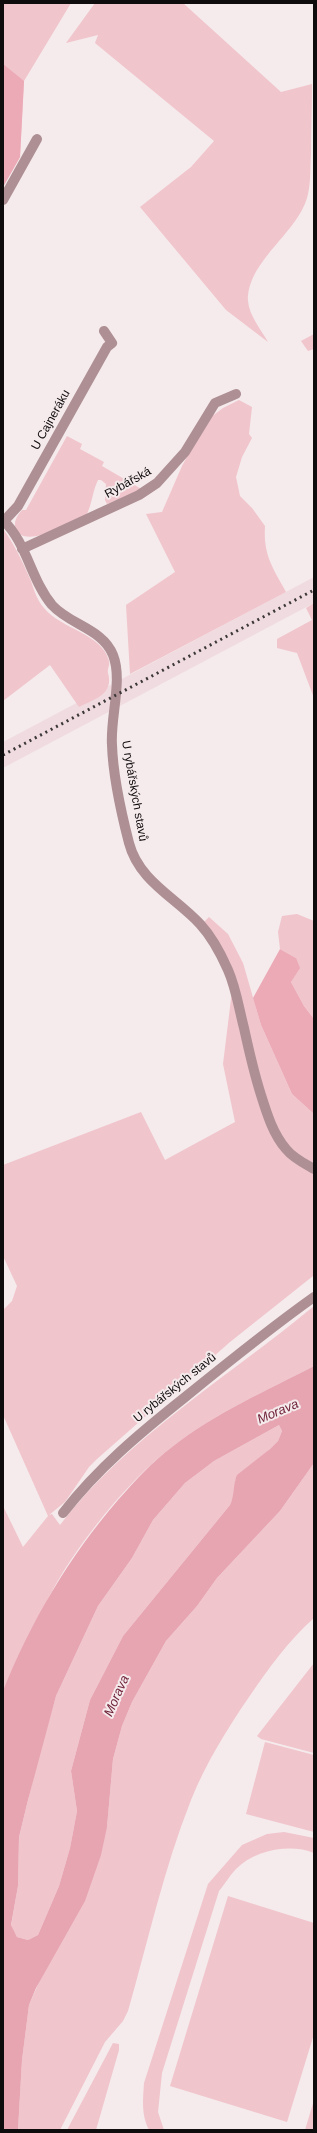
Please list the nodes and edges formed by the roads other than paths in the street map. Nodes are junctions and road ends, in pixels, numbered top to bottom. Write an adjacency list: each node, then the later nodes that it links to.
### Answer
1 (37, 139): 2 (street)
2 (3, 200)
3 (104, 331): 5 (street, U Cajneráku)
4 (236, 394): 6 (street, Rybářská)
5 (4, 521): 6 (street, U rybářských stavů)
6 (22, 548): 7 (street, U rybářských stavů)
7 (314, 1169)
8 (314, 1297): 9 (street, U rybářských stavů)
9 (63, 1513)

